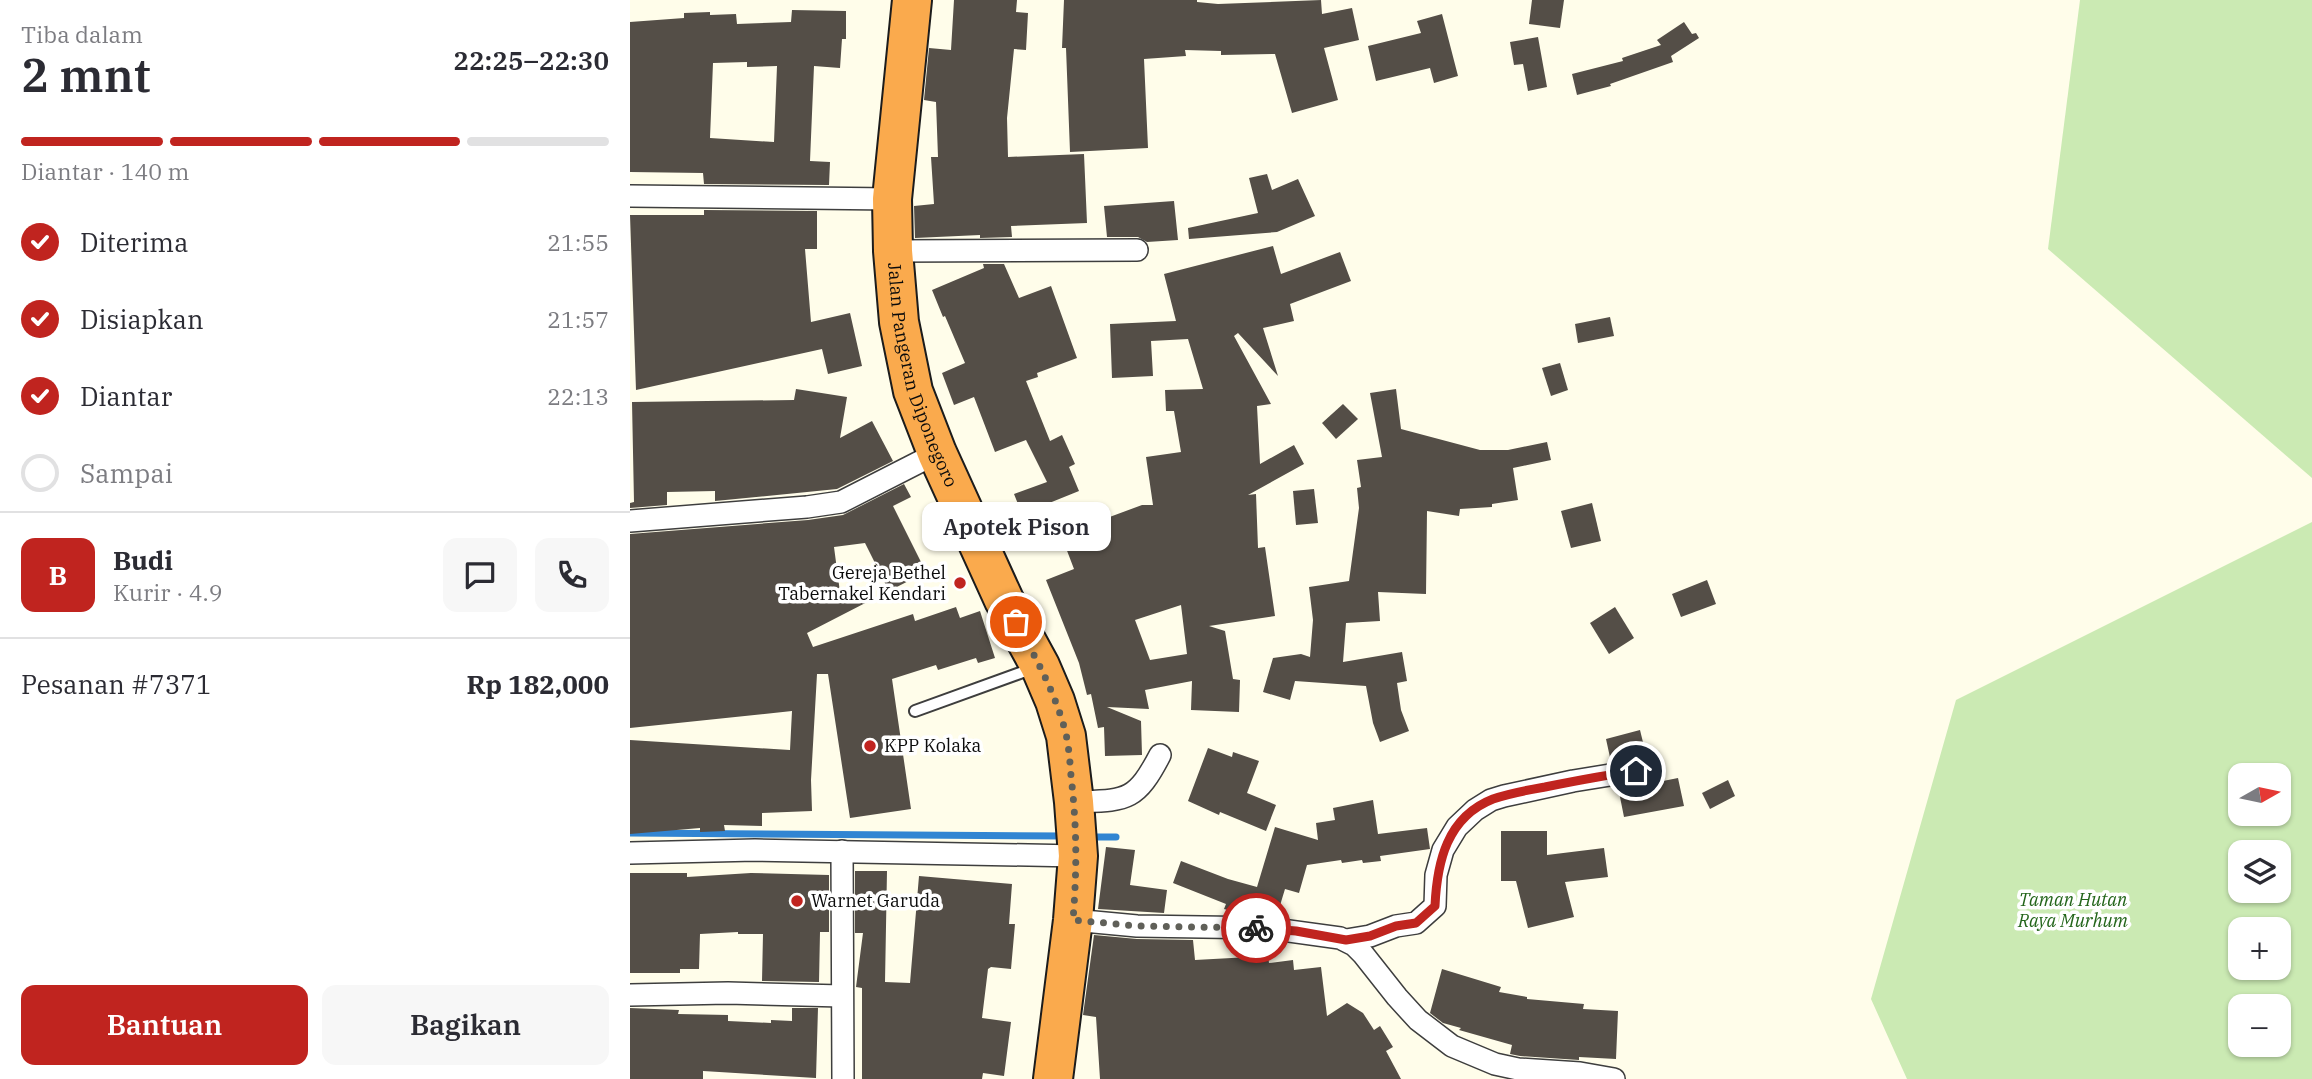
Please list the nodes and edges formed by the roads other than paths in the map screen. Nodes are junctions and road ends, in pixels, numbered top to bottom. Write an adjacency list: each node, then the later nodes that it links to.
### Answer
1 (912, 0): 3 (highway, Jalan Pangeran Diponegoro)
2 (630, 196): 3 (street)
3 (892, 199): 5 (highway, Jalan Pangeran Diponegoro)
4 (1137, 250): 5 (street)
5 (893, 251): 6 (highway, Jalan Pangeran Diponegoro)
6 (937, 453): 7 (street); 8 (highway, Jalan Pangeran Diponegoro)
7 (630, 521)
8 (1040, 666): 9 (lane); 12 (highway, Jalan Pangeran Diponegoro)
9 (915, 711)
10 (1160, 755): 12 (street)
11 (1636, 771): 16 (street)
12 (1076, 832): 13 (street); 15 (highway, Jalan Pangeran Diponegoro)
13 (842, 851): 14 (street); 18 (street)
14 (630, 853)
15 (1073, 920): 16 (street); 20 (highway, Jalan Pangeran Diponegoro)
16 (1346, 940): 21 (street)
17 (630, 995): 18 (street)
18 (842, 996): 19 (street)
19 (843, 1079)
20 (1053, 1079)
21 (1614, 1079)

